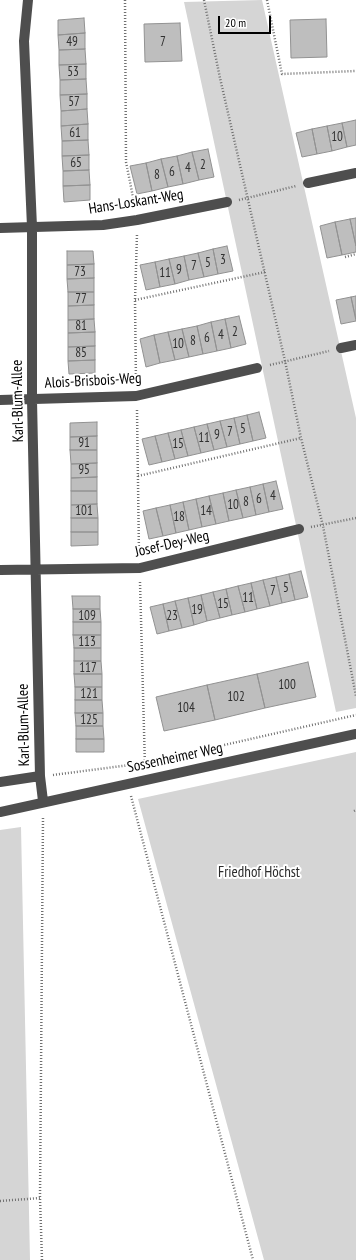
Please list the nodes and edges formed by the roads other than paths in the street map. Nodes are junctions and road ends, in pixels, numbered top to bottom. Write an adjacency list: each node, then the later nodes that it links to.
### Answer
1 (28, 0): 5 (street, Karl-Blum-Allee)
2 (356, 173): 3 (street)
3 (308, 183)
4 (227, 202): 5 (street, Hans-Loskant-Weg)
5 (32, 227): 6 (street, Hans-Loskant-Weg); 11 (street, Karl-Blum-Allee)
6 (0, 228)
7 (356, 345): 8 (street)
8 (341, 348)
9 (258, 368): 11 (street, Alois-Brisbois-Weg)
10 (0, 400): 11 (street, Alois-Brisbois-Weg)
11 (32, 400): 13 (street, Karl-Blum-Allee)
12 (299, 529): 13 (street, Josef-Dey-Weg)
13 (36, 569): 14 (street, Josef-Dey-Weg); 16 (street, Karl-Blum-Allee)
14 (0, 570)
15 (356, 734): 18 (street, Sossenheimer Weg)
16 (40, 776): 17 (street); 18 (street, Karl-Blum-Allee)
17 (0, 782)
18 (43, 802): 19 (street, Sossenheimer Weg)
19 (0, 812)

